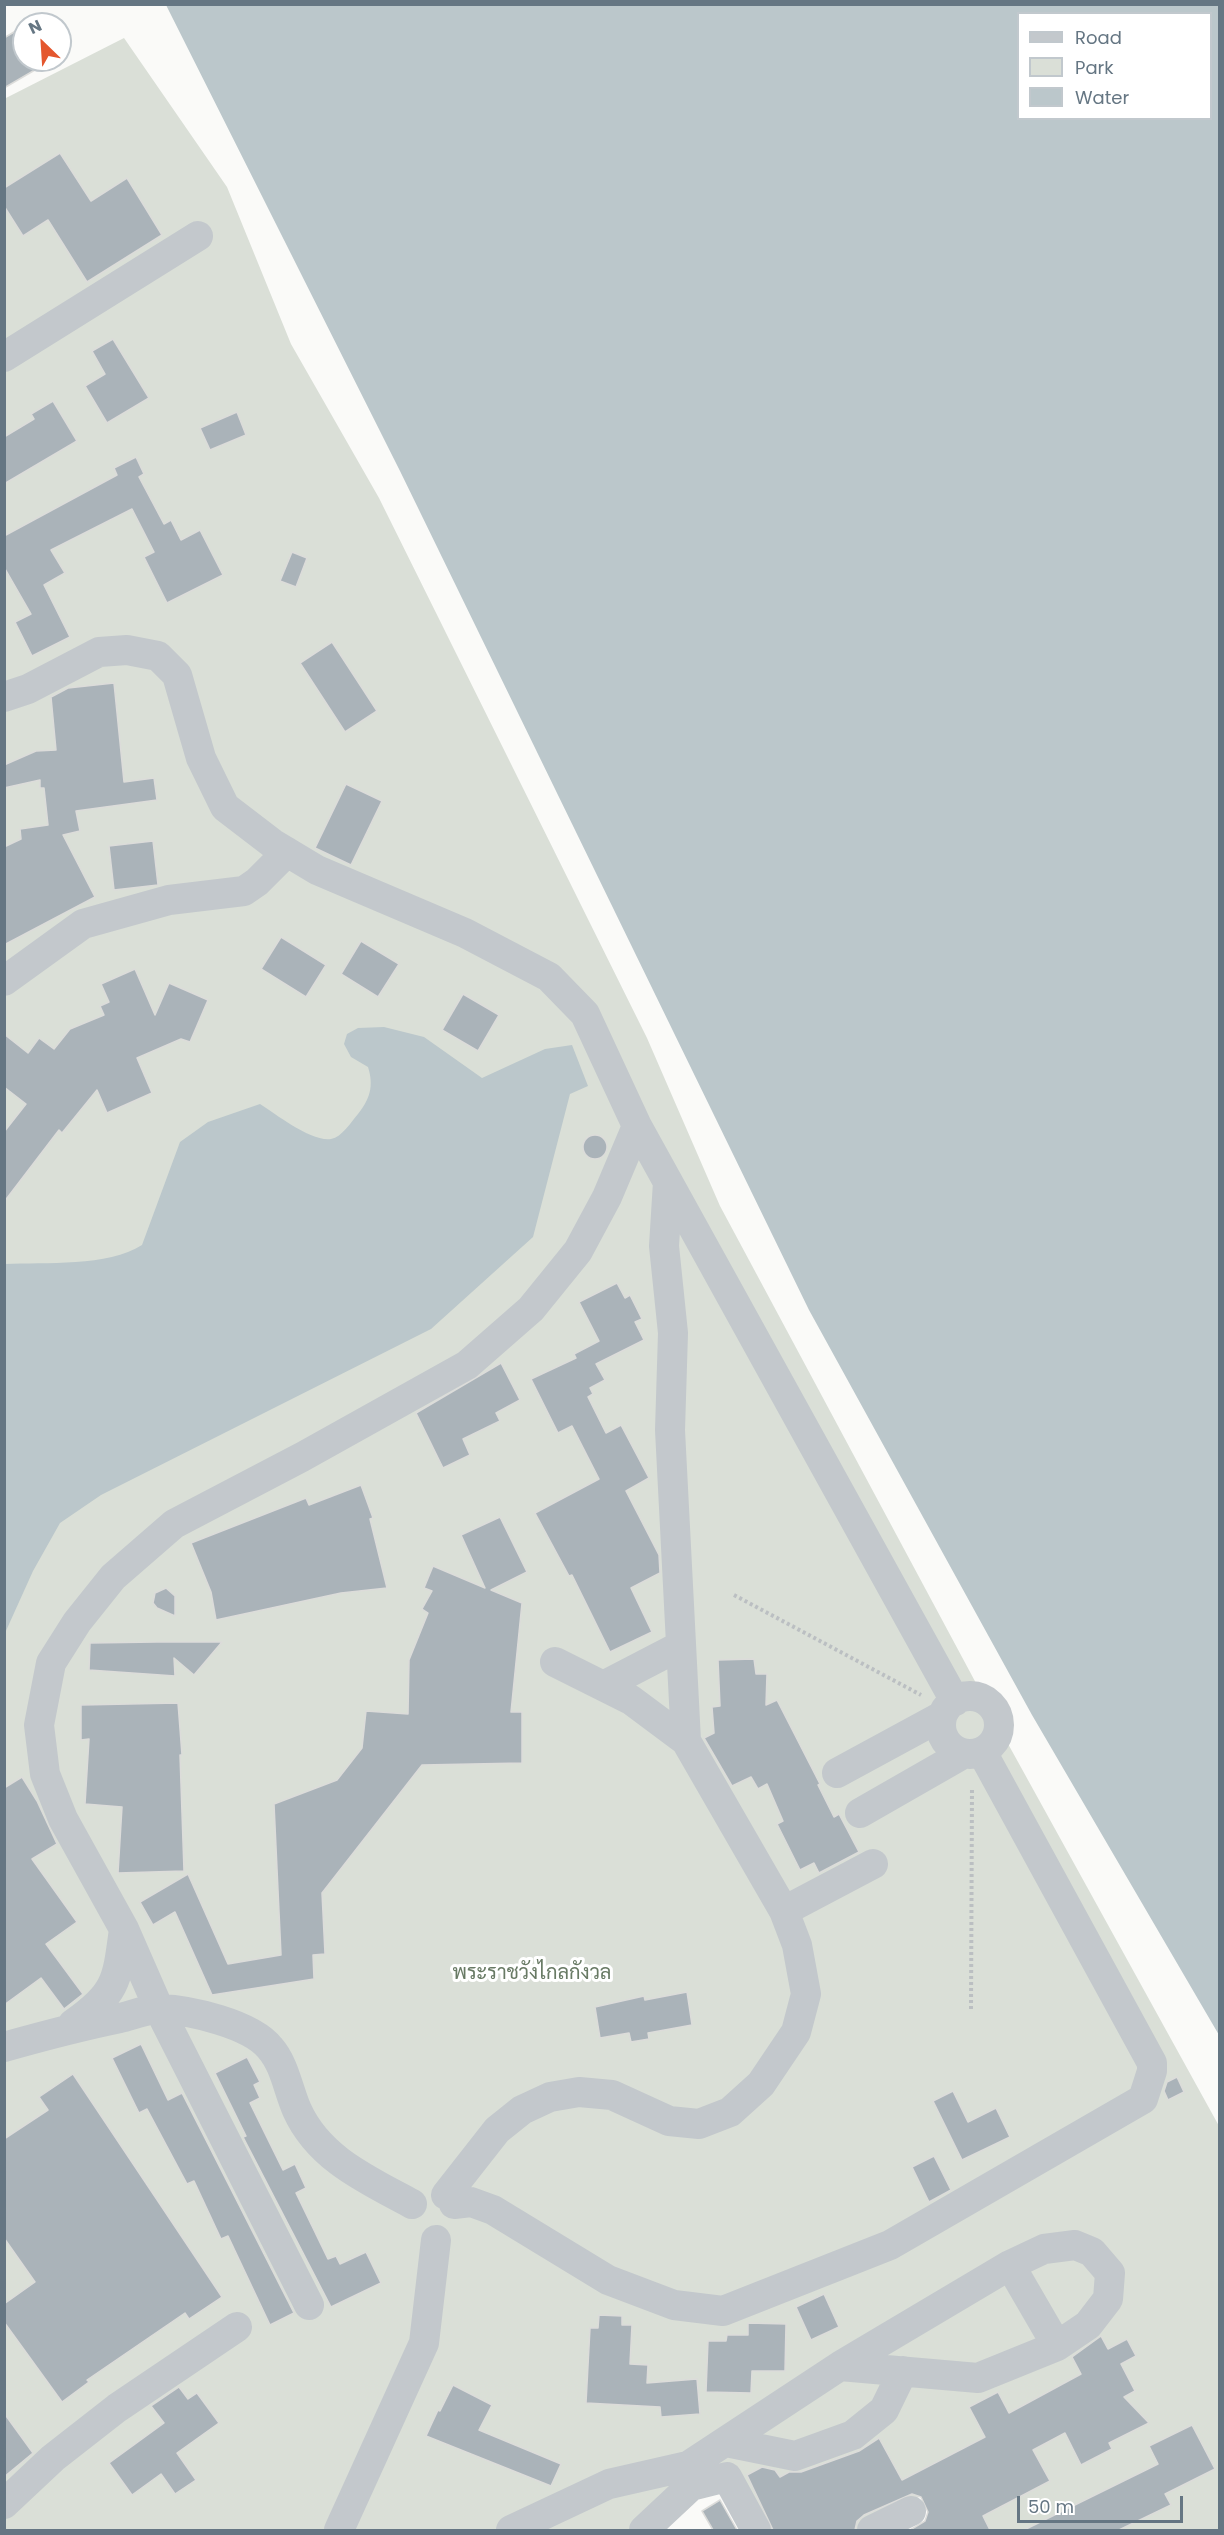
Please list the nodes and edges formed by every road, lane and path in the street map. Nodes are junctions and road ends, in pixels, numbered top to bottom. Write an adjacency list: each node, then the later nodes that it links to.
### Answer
1 (198, 236): 2 (street)
2 (4, 357)
3 (4, 697): 4 (street)
4 (287, 852): 5 (street); 6 (street)
5 (4, 981)
6 (637, 1126): 7 (street); 19 (street)
7 (668, 1182): 9 (street); 12 (street)
8 (734, 1595): 12 (path)
9 (680, 1646): 11 (street); 13 (street)
10 (555, 1662): 11 (street)
11 (603, 1686): 13 (street)
12 (948, 1708): 14 (street); 14 (street); 15 (street)
13 (686, 1741): 18 (street)
14 (972, 1754): 16 (street); 21 (path); 24 (street)
15 (837, 1773)
16 (860, 1813)
17 (873, 1864): 18 (street)
18 (784, 1911): 24 (street)
19 (124, 1929): 20 (street); 22 (street)
20 (159, 2009): 22 (street); 25 (street); 28 (street)
21 (971, 2009)
22 (66, 2030): 23 (street)
23 (4, 2047)
24 (450, 2200): 25 (street); 26 (street)
25 (412, 2204): 26 (street)
26 (436, 2240): 36 (street)
27 (1010, 2265): 30 (street); 30 (street); 31 (street)
28 (309, 2305)
29 (237, 2327): 34 (street)
30 (1057, 2346): 32 (street)
31 (840, 2366): 32 (street); 33 (street)
32 (903, 2371): 33 (street)
33 (726, 2442): 37 (street)
34 (4, 2504)
35 (911, 2511): 40 (street)
36 (339, 2530)
37 (511, 2530)
38 (644, 2530): 39 (street)
39 (756, 2530)
40 (872, 2530)

